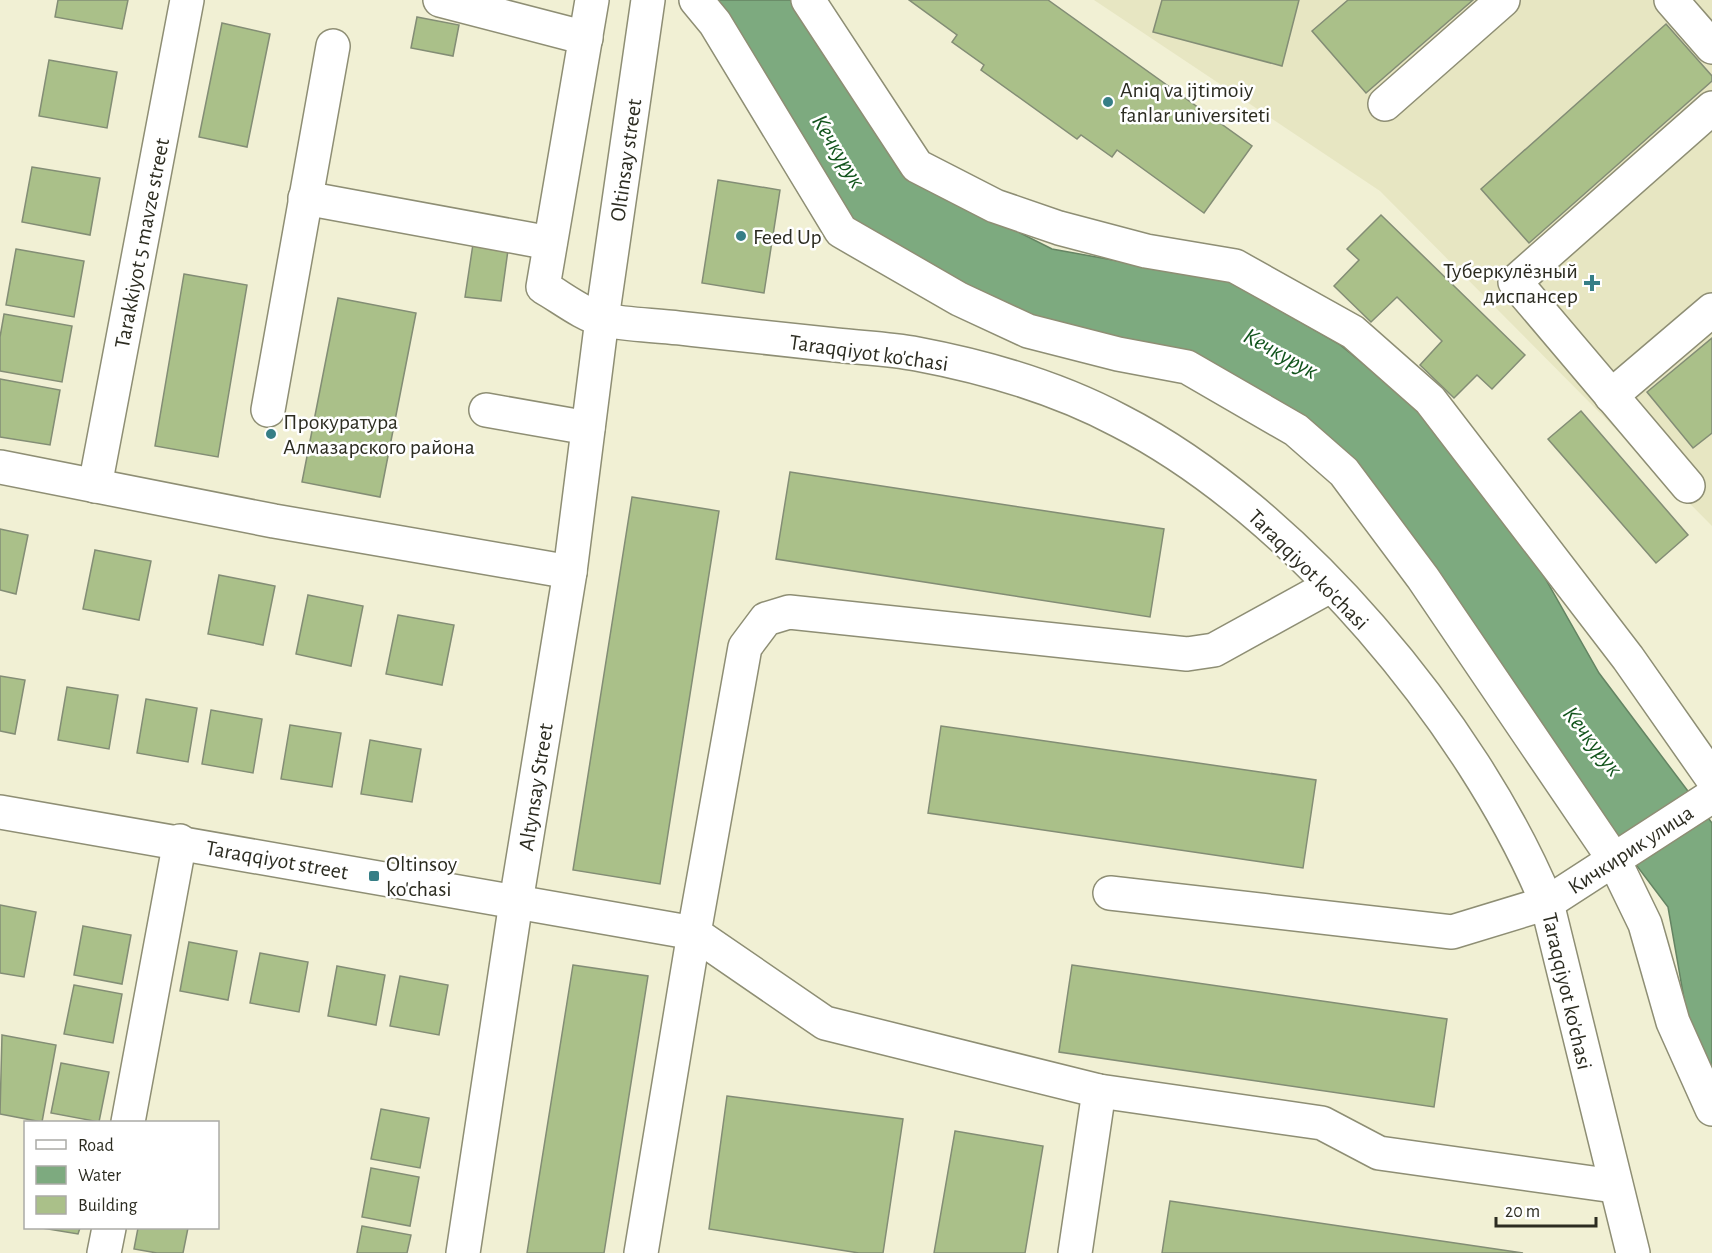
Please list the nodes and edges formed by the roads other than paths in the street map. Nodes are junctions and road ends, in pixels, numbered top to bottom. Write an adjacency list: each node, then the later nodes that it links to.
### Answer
1 (187, 0): 23 (street, Tarakkiyot 5 mavze street)
2 (440, 0): 9 (street)
3 (592, 0): 9 (street)
4 (648, 0): 17 (street, Oltinsay street)
5 (696, 0): 31 (street)
6 (808, 0): 27 (street)
7 (1503, 0): 12 (street)
8 (1671, 0): 10 (street)
9 (586, 39): 15 (street)
10 (1709, 40)
11 (333, 46): 14 (street)
12 (1385, 104)
13 (1712, 108): 18 (street)
14 (305, 198): 15 (street); 19 (street)
15 (550, 243): 17 (street)
16 (1712, 310): 18 (street)
17 (602, 319): 21 (street, Altynsay Street); 26 (street, Taraqqiyot ko'chasi)
18 (1611, 396): 24 (street)
19 (268, 410)
20 (486, 410): 21 (street)
21 (588, 428): 25 (street, Altynsay Street)
22 (0, 467): 23 (street)
23 (95, 486): 25 (street)
24 (1688, 486)
25 (570, 572): 33 (street, Altynsay Street)
26 (1330, 586): 34 (street, Taraqqiyot ko'chasi); 35 (street)
27 (1712, 778)
28 (1712, 796): 31 (street, Кичкирик улица)
29 (0, 812): 30 (street, Taraqqiyot street)
30 (180, 841): 33 (street, Taraqqiyot street); 38 (street, Taraqqiyot street)
31 (1613, 858): 34 (street, Кичкирик улица); 37 (street)
32 (1110, 893): 34 (street, Кичкирик улица)
33 (516, 902): 35 (street, Taraqqiyot street); 42 (street, Altynsay Street)
34 (1547, 903): 39 (street, Taraqqiyot ko'chasi)
35 (694, 933): 36 (street); 43 (street)
36 (1099, 1091): 39 (street); 44 (street)
37 (1712, 1109)
38 (128, 1121)
39 (1614, 1186): 45 (street, Taraqqiyot ko'chasi)
40 (109, 1229): 41 (street)
41 (104, 1253)
42 (463, 1253)
43 (641, 1253)
44 (1075, 1253)
45 (1633, 1253)

